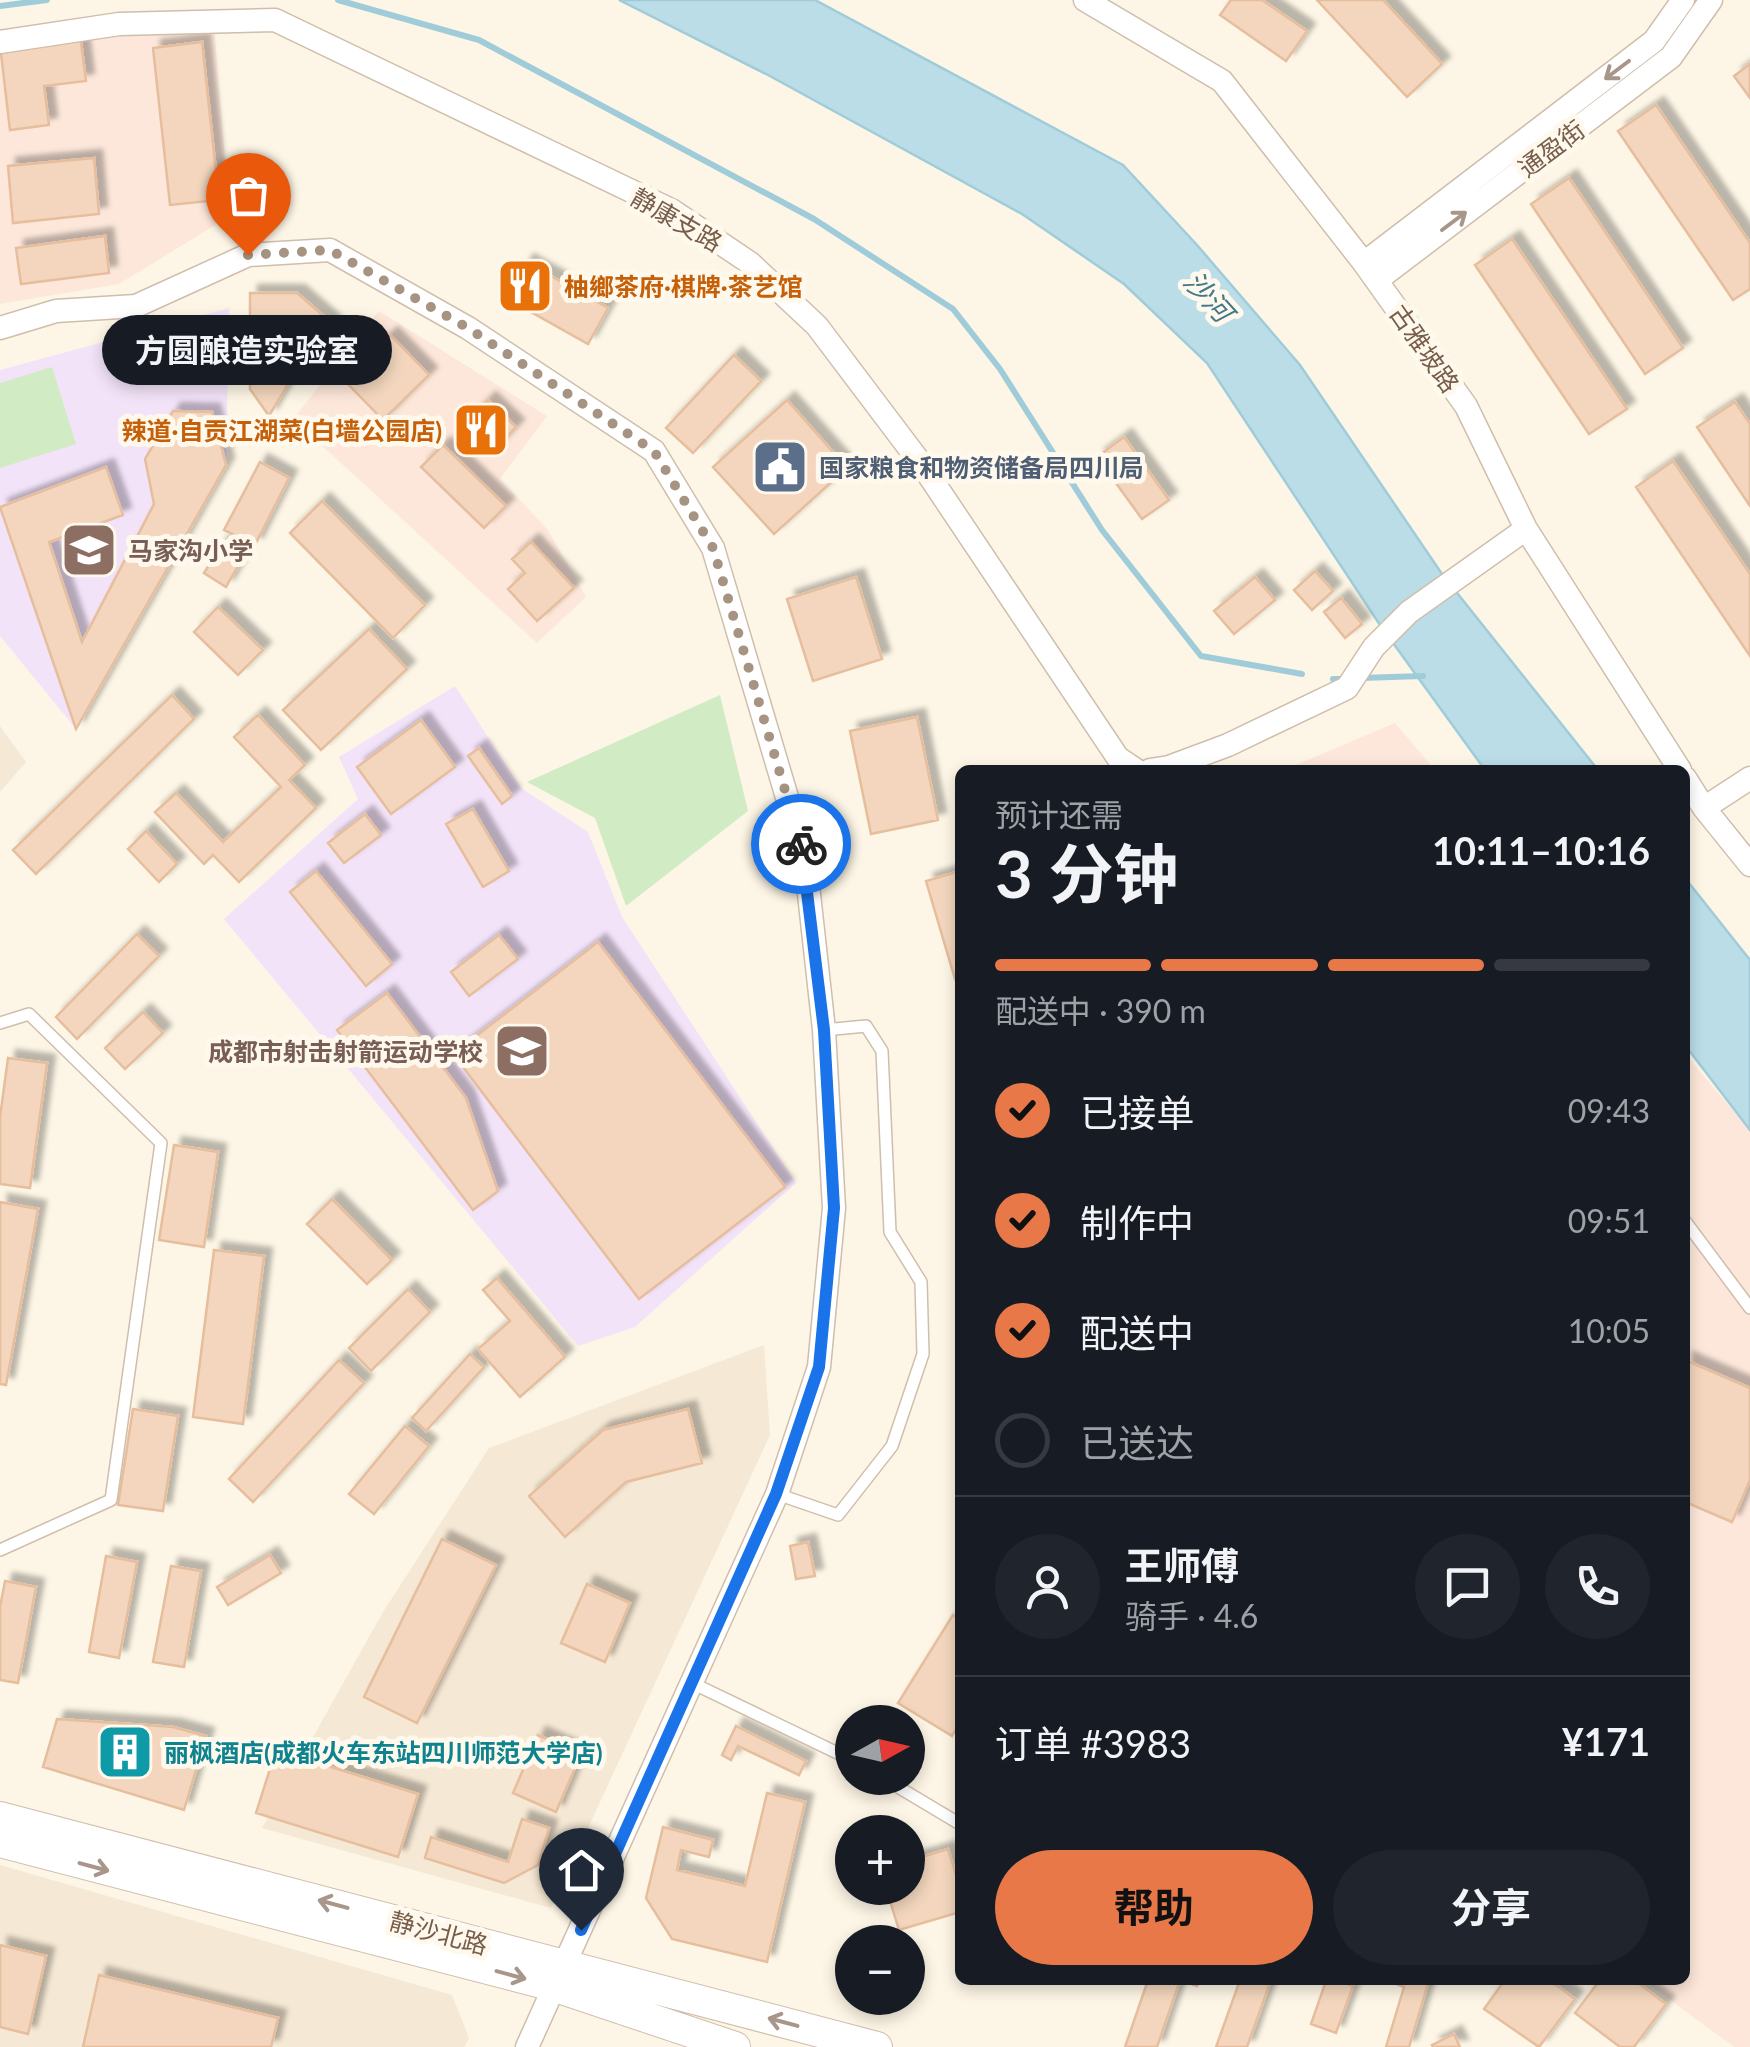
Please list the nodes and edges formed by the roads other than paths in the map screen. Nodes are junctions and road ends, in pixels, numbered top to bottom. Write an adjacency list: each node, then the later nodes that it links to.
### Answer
1 (1085, 0): 5 (street, 古雅坡路)
2 (1683, 0): 5 (street, 通盈街, one-way to 5)
3 (1710, 0): 5 (street, 通盈街, one-way to 3)
4 (0, 42): 8 (street, 静康支路)
5 (1370, 272): 7 (street, 古雅坡路)
6 (0, 328): 16 (street)
7 (1526, 528): 9 (street); 10 (street, 古雅坡路)
8 (1128, 765)
9 (1174, 765)
10 (1677, 765)
11 (1750, 778): 13 (street)
12 (1690, 786): 13 (street)
13 (1704, 808): 14 (street)
14 (1750, 865)
15 (0, 1022): 20 (lane)
16 (824, 1030): 19 (street); 19 (lane)
17 (1690, 1229): 18 (lane)
18 (1750, 1308)
19 (776, 1494): 21 (street)
20 (0, 1550)
21 (690, 1682): 22 (lane); 27 (street)
22 (835, 1752)
23 (911, 1795): 25 (lane)
24 (0, 1817): 27 (street, 静沙北路, one-way to 24)
25 (955, 1821)
26 (0, 1842): 27 (street, 静沙北路, one-way to 27)
27 (559, 1976): 28 (street); 29 (street, 静沙北路); 30 (street, 静沙北路, one-way to 27)
28 (527, 2047)
29 (735, 2047)
30 (877, 2047)

